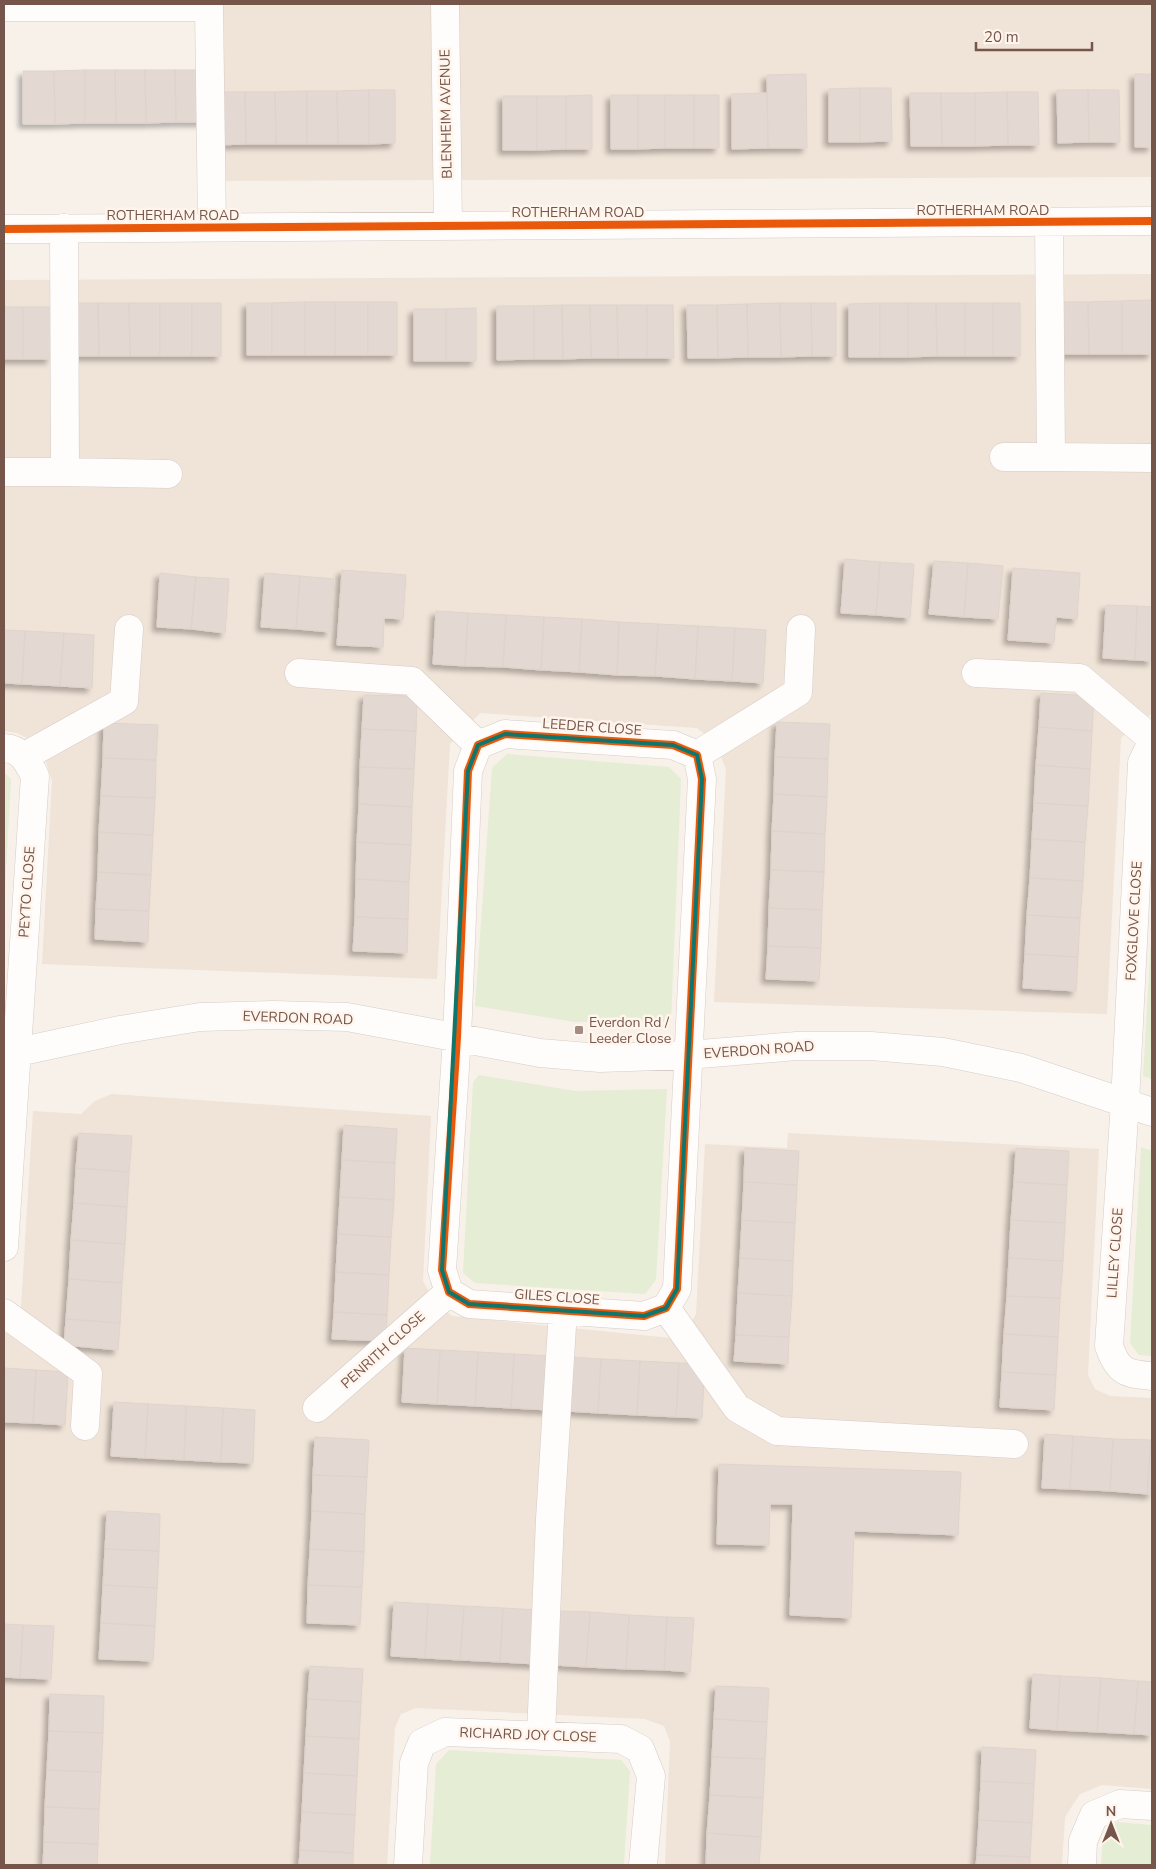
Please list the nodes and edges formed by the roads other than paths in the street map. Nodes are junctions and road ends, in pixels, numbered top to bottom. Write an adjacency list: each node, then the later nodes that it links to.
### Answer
1 (445, 4): 6 (street, BLENHEIM AVENUE)
2 (196, 5): 3 (street); 8 (street)
3 (4, 7)
4 (1152, 221): 5 (street, ROTHERHAM ROAD)
5 (1049, 222): 6 (street, ROTHERHAM ROAD); 11 (street)
6 (448, 225): 8 (street, ROTHERHAM ROAD)
7 (64, 228): 8 (street, ROTHERHAM ROAD); 9 (street, ROTHERHAM ROAD); 14 (street)
8 (212, 228)
9 (4, 229)
10 (1004, 457): 11 (street)
11 (1051, 458): 12 (street)
12 (1152, 458)
13 (4, 472): 14 (street)
14 (65, 472): 15 (street)
15 (168, 474)
16 (801, 629): 23 (street)
17 (129, 630): 22 (street)
18 (299, 673): 21 (street)
19 (976, 673): 20 (street)
20 (1152, 740): 27 (street, FOXGLOVE CLOSE)
21 (478, 745): 23 (street, LEEDER CLOSE); 24 (street)
22 (14, 752): 25 (street, PEYTO CLOSE)
23 (697, 755): 26 (street)
24 (457, 1037): 25 (street, EVERDON ROAD); 26 (street, EVERDON ROAD); 30 (street)
25 (10, 1054): 29 (street, PEYTO CLOSE)
26 (688, 1055): 27 (street, EVERDON ROAD); 31 (street)
27 (1125, 1102): 28 (street, EVERDON ROAD); 34 (street, LILLEY CLOSE)
28 (1152, 1112)
29 (4, 1247)
30 (449, 1292): 32 (street, GILES CLOSE); 35 (street, PENRITH CLOSE)
31 (666, 1308): 32 (street, GILES CLOSE); 37 (street)
32 (563, 1310): 38 (street)
33 (4, 1313): 36 (street)
34 (1152, 1376)
35 (317, 1408)
36 (85, 1426)
37 (1014, 1444)
38 (541, 1736): 40 (street, RICHARD JOY CLOSE); 41 (street, RICHARD JOY CLOSE)
39 (1152, 1806): 42 (street)
40 (408, 1865)
41 (643, 1865)
42 (1082, 1865)

